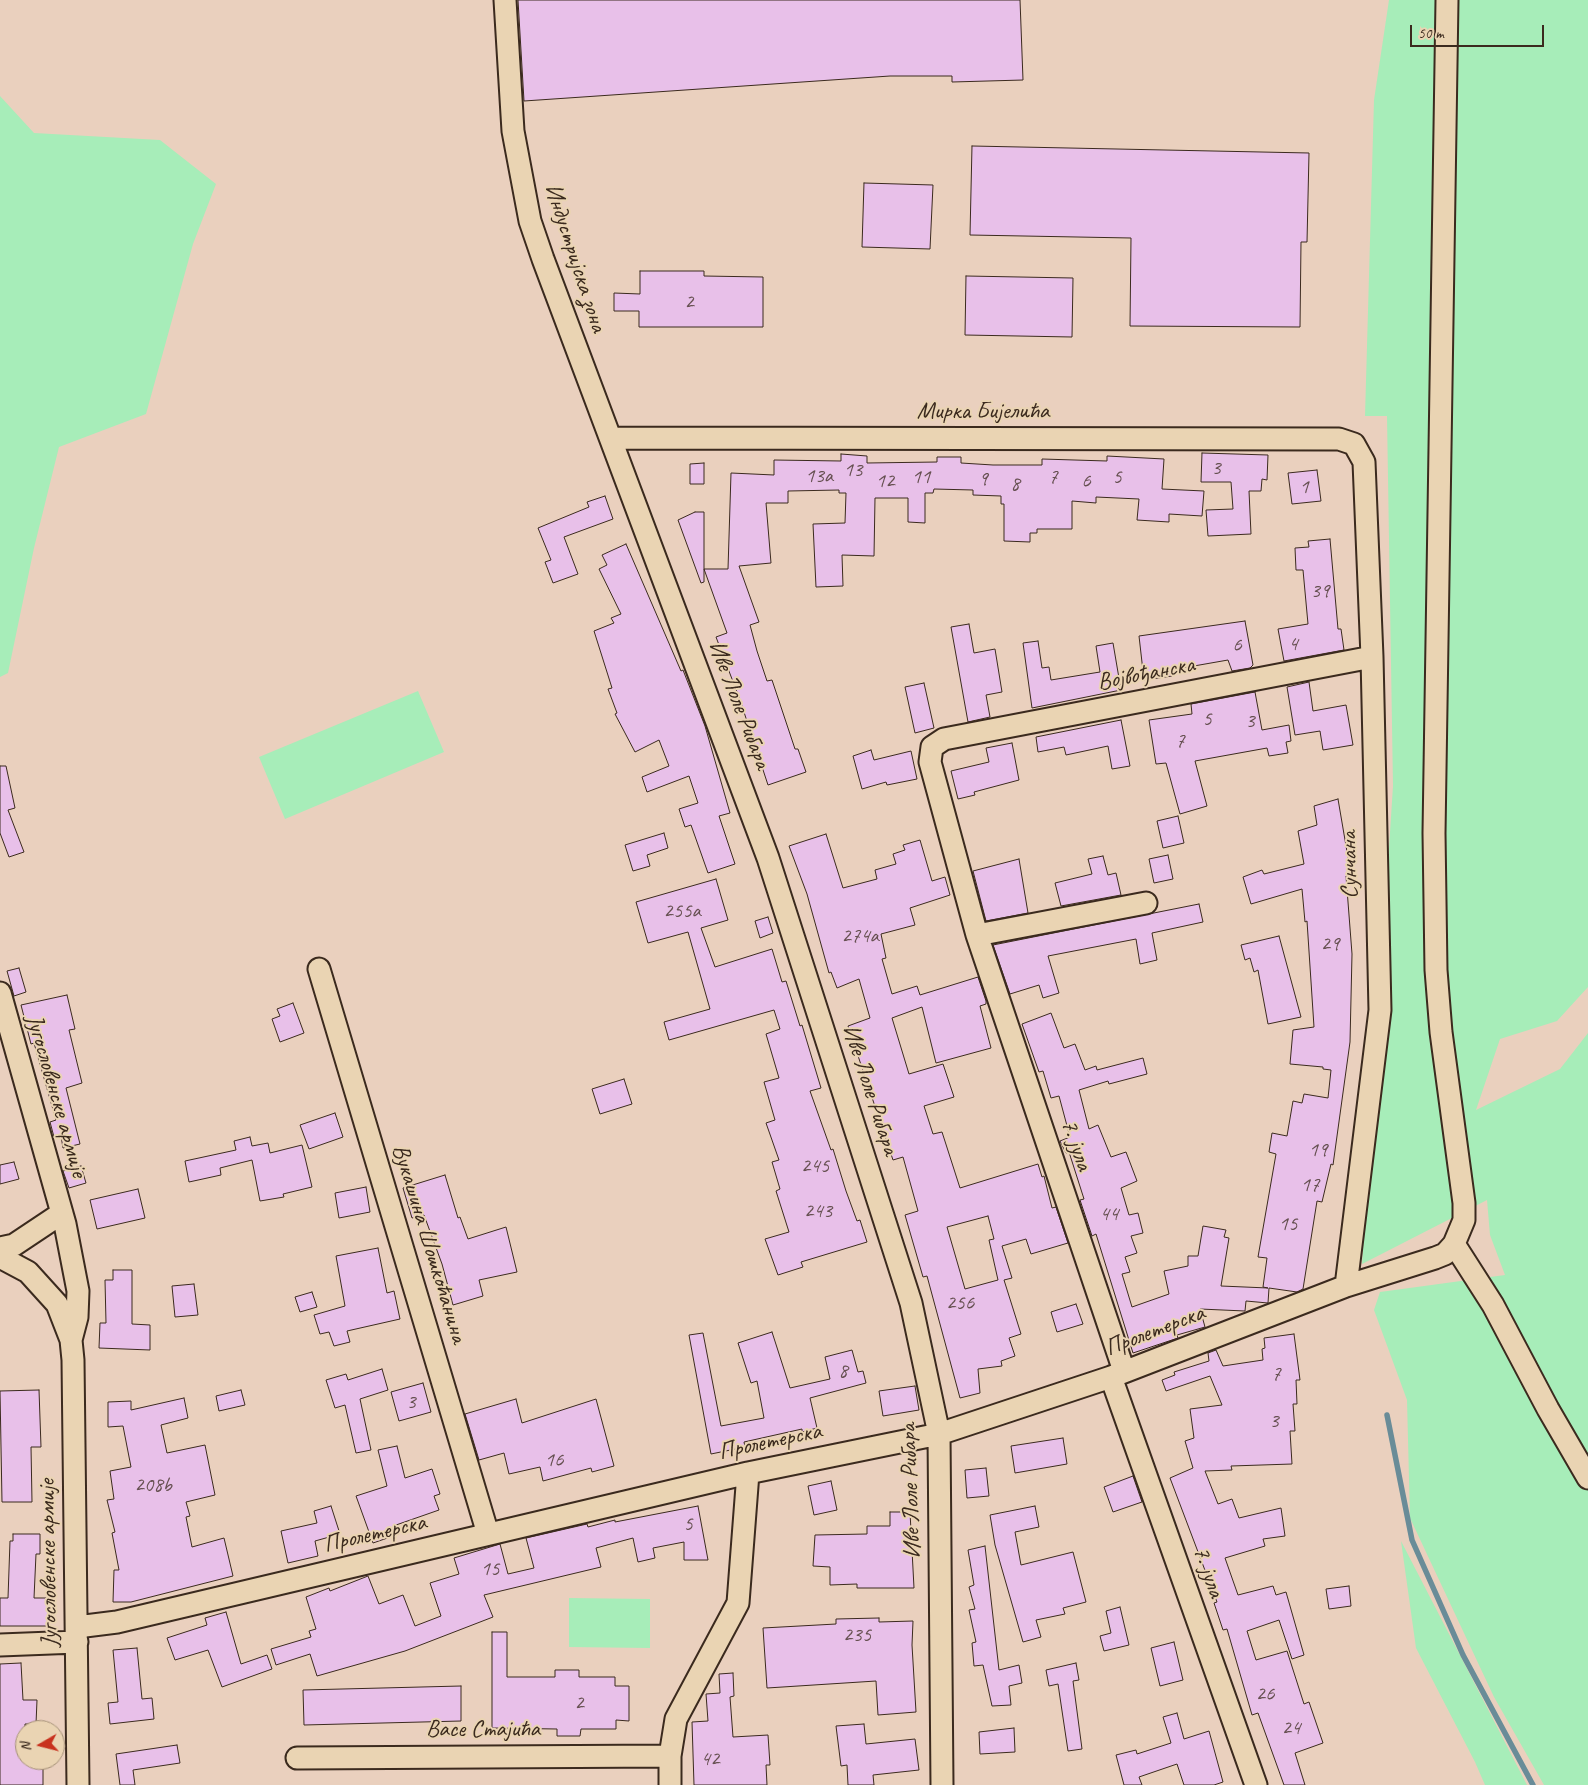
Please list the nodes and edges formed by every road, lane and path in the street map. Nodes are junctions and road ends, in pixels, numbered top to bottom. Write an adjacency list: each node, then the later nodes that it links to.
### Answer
1 (504, 0): 3 (street, Индустријска зона)
2 (1447, 0): 12 (street)
3 (611, 438): 4 (street, Мирка Бијелића); 18 (street, Иве Лоле Рибара)
4 (1354, 444): 5 (street, Сунчана)
5 (1372, 657): 6 (street, Војвођанска); 15 (street, Сунчана)
6 (932, 748): 8 (street, 7. јула)
7 (1146, 903): 8 (street)
8 (977, 935): 17 (street, 7. јула)
9 (319, 969): 21 (street, Вукашина Шошкоћанина)
10 (0, 993): 11 (street, Југословенске армије)
11 (62, 1213): 13 (street, Југословенске армије); 16 (street, Југословенске армије)
12 (1454, 1244): 15 (street, Пролетерска); 20 (street)
13 (0, 1248)
14 (0, 1257): 16 (street, Југословенске армије)
15 (1346, 1286): 17 (street, Пролетерска)
16 (71, 1340): 22 (street, Југословенске армије)
17 (1118, 1374): 18 (street, Пролетерска); 29 (street, 7. јула)
18 (939, 1434): 19 (street, Пролетерска); 28 (street, Иве Лоле Рибара)
19 (748, 1473): 21 (street, Пролетерска); 24 (street)
20 (1588, 1478)
21 (488, 1534): 22 (street, Пролетерска)
22 (77, 1634): 23 (street, Пролетерска); 26 (street, Југословенске армије)
23 (0, 1645)
24 (670, 1756): 25 (street, Васе Стајића); 27 (street)
25 (297, 1758)
26 (78, 1785)
27 (670, 1785)
28 (942, 1785)
29 (1256, 1785)

